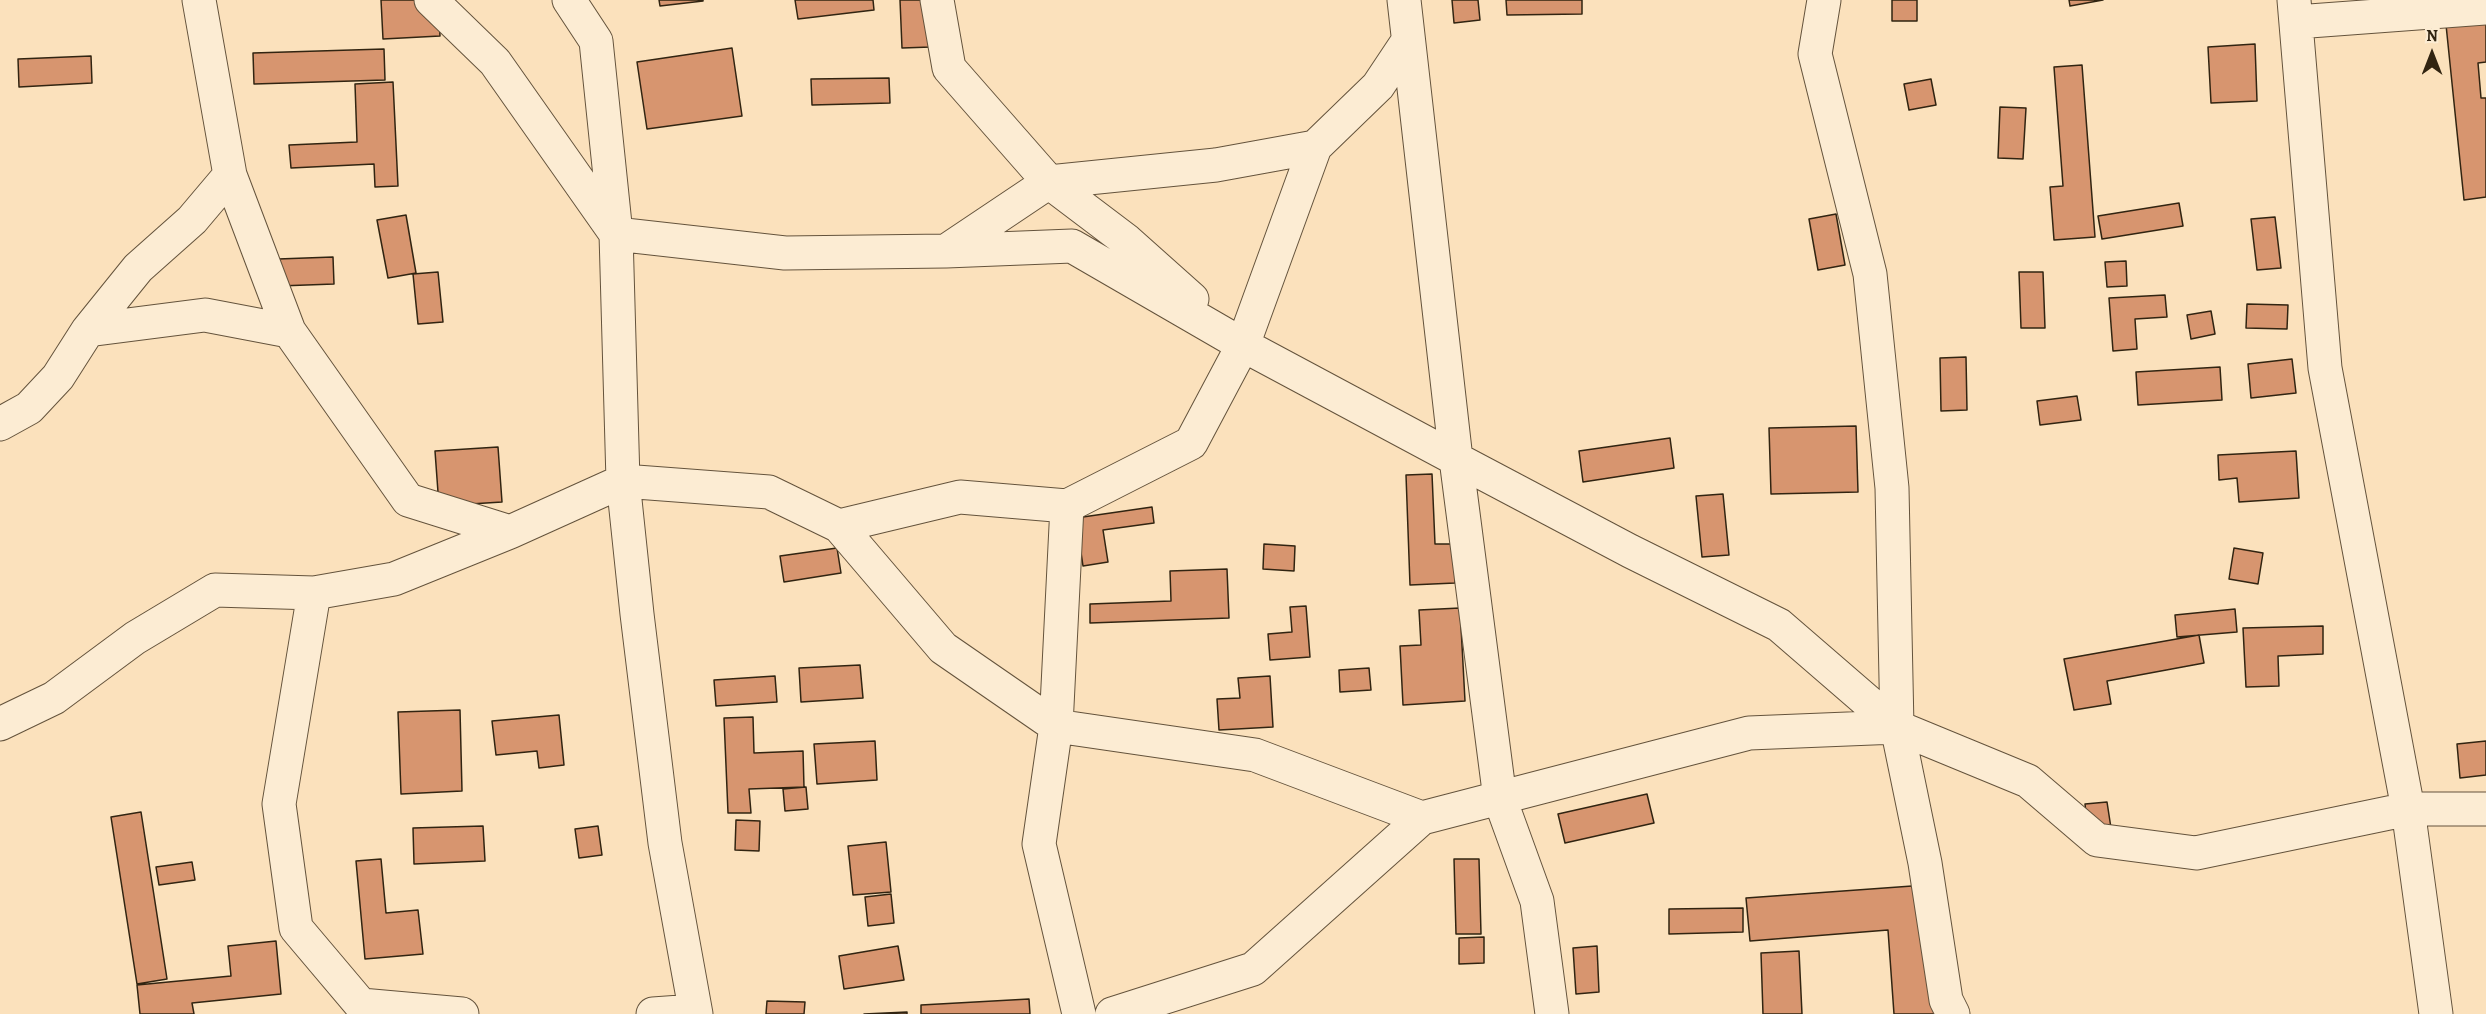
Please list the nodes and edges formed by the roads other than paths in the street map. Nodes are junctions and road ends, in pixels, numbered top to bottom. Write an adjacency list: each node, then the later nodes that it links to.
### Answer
1 (199, 0): 11 (street)
2 (431, 0): 13 (street)
3 (569, 0): 13 (street)
4 (937, 0): 12 (street)
5 (1404, 0): 9 (street)
6 (1824, 0): 27 (street)
7 (2486, 9): 8 (street)
8 (2295, 11): 29 (street)
9 (1408, 41): 10 (street); 19 (street)
10 (1315, 147): 12 (street); 17 (street)
11 (230, 175): 15 (street); 16 (street)
12 (1049, 182): 14 (street); 17 (street)
13 (616, 234): 14 (street); 20 (street)
14 (946, 251): 17 (street)
15 (88, 330): 16 (street); 18 (street)
16 (289, 331): 23 (street)
17 (1243, 345): 19 (street); 21 (street)
18 (0, 424)
19 (1456, 459): 27 (street); 28 (street)
20 (623, 481): 22 (street); 23 (street); 33 (street)
21 (1067, 506): 22 (street); 26 (street)
22 (839, 526): 26 (street)
23 (510, 532): 24 (street)
24 (314, 593): 25 (street); 32 (street)
25 (0, 724)
26 (1056, 726): 31 (street); 36 (street)
27 (1897, 727): 28 (street); 29 (street); 39 (street)
28 (1500, 799): 31 (street); 38 (street)
29 (2408, 809): 30 (street); 40 (street)
30 (2486, 809)
31 (1422, 818): 37 (street)
32 (359, 1009): 34 (street)
33 (696, 1013): 35 (street)
34 (462, 1014)
35 (653, 1014)
36 (1078, 1014)
37 (1112, 1014)
38 (1552, 1014)
39 (1953, 1014)
40 (2436, 1014)

